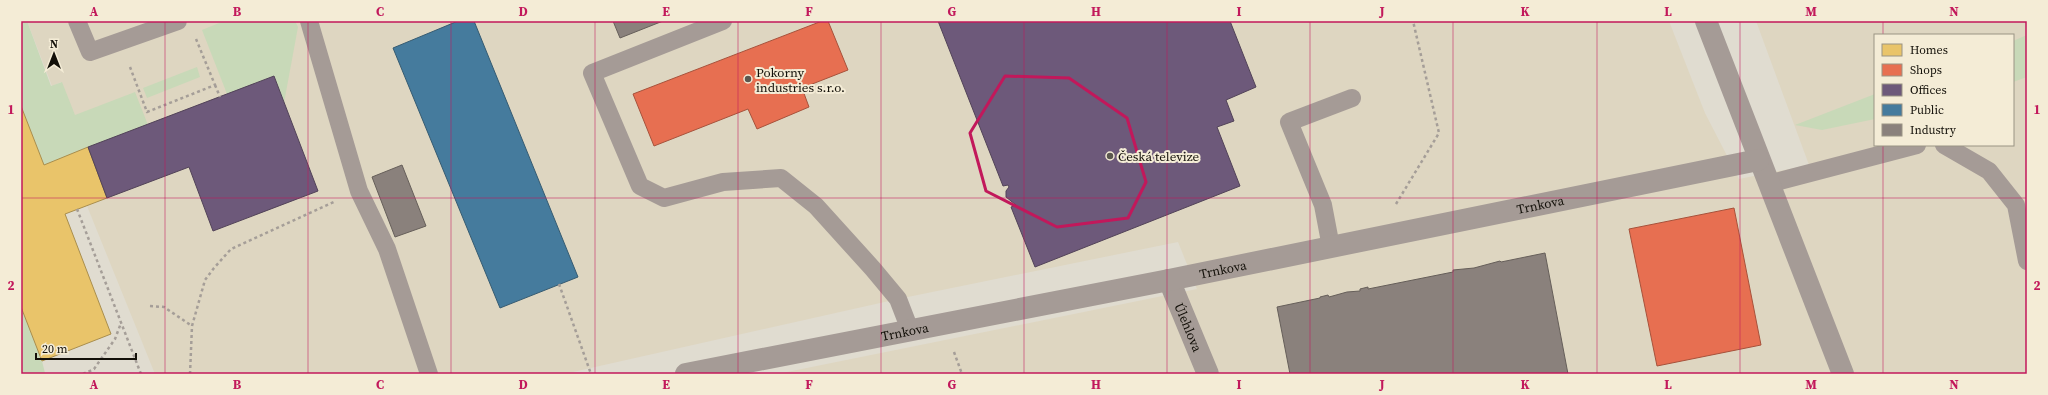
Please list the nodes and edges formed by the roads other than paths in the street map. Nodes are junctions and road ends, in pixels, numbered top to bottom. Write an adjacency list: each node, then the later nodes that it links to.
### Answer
1 (77, 21): 2 (lane)
2 (178, 21)
3 (309, 21): 15 (lane)
4 (723, 21): 14 (lane)
5 (1706, 21): 9 (street)
6 (1352, 98): 11 (lane)
7 (1913, 146): 10 (lane)
8 (1946, 146): 12 (lane)
9 (1758, 160): 10 (street); 11 (street, Trnkova)
10 (1768, 184): 18 (street)
11 (1331, 247): 13 (street, Trnkova)
12 (2027, 261)
13 (1169, 280): 14 (street, Trnkova); 17 (street, Úlehlova)
14 (910, 330): 16 (street, Trnkova)
15 (429, 374)
16 (686, 374)
17 (1208, 374)
18 (1843, 374)

